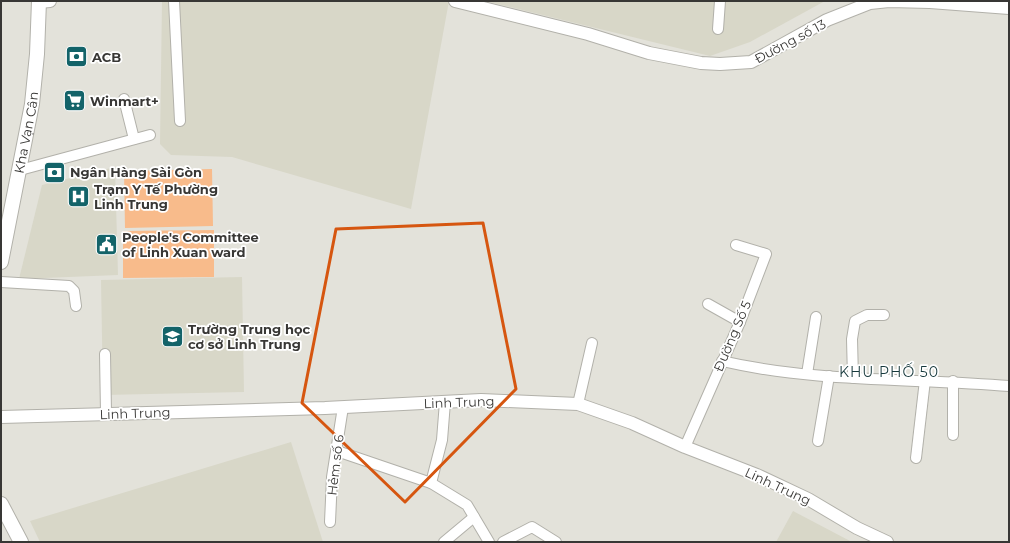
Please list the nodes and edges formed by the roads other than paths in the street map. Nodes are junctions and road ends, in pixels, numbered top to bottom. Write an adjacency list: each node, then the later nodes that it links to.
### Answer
1 (42, 1): 11 (main road, Kha Vạn Cân)
2 (174, 1): 8 (street)
3 (455, 1): 5 (street, Đường số 13)
4 (720, 1): 6 (street)
5 (1009, 8)
6 (718, 29)
7 (124, 99): 10 (street)
8 (180, 121)
9 (150, 134): 10 (street)
10 (134, 139): 11 (street)
11 (20, 170): 12 (main road, Kha Vạn Cân)
12 (4, 238): 14 (main road, Kha Vạn Cân)
13 (736, 245): 20 (street, Đường Số 5)
14 (1, 262)
15 (1, 282): 17 (street)
16 (708, 304): 20 (street)
17 (76, 306)
18 (884, 315): 26 (street)
19 (816, 317): 24 (street)
20 (740, 322): 23 (street, Đường Số 5)
21 (592, 343): 31 (street)
22 (105, 354): 33 (street)
23 (722, 361): 24 (street); 37 (street, Đường Số 5)
24 (807, 374): 25 (street)
25 (829, 376): 26 (street); 36 (street)
26 (853, 378): 27 (street)
27 (925, 380): 28 (street); 39 (street)
28 (954, 381): 29 (street); 35 (street)
29 (1009, 386)
30 (445, 402): 31 (street, Linh Trung); 32 (street, Linh Trung); 40 (street)
31 (578, 404): 37 (street, Linh Trung)
32 (343, 407): 33 (street, Linh Trung); 38 (street, Hẻm số 6)
33 (106, 414): 34 (street, Linh Trung)
34 (1, 417)
35 (953, 435)
36 (818, 441)
37 (685, 447): 49 (street, Linh Trung)
38 (337, 451): 40 (street); 43 (street, Hẻm số 6)
39 (916, 458)
40 (431, 483): 42 (street)
41 (1, 504): 44 (main road)
42 (474, 517): 45 (street); 46 (street)
43 (330, 522)
44 (21, 542)
45 (444, 542)
46 (489, 542)
47 (503, 542): 48 (street)
48 (556, 542)
49 (887, 542)

